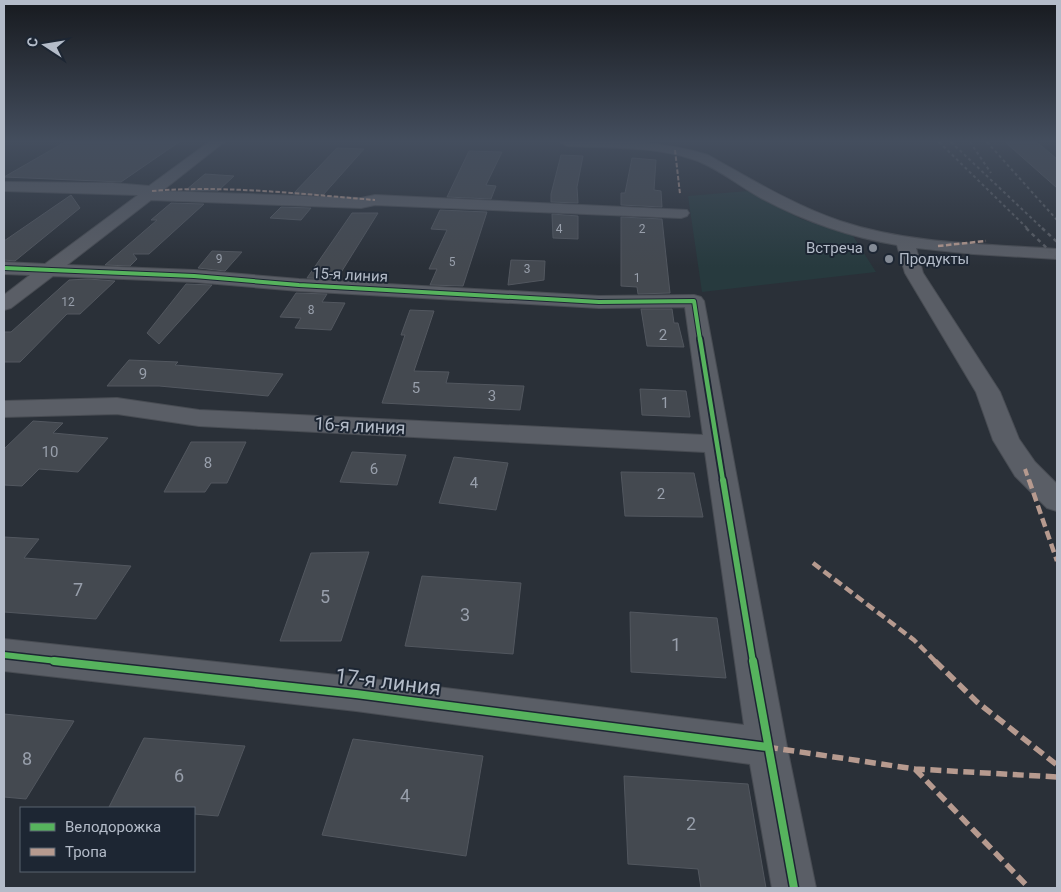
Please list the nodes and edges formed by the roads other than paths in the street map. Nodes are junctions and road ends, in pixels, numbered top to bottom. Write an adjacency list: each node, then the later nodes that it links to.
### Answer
1 (162, 184): 4 (street)
2 (747, 184): 6 (street)
3 (4, 186): 4 (street)
4 (150, 193): 5 (street); 9 (street)
5 (681, 213)
6 (905, 241): 7 (street); 13 (street)
7 (1057, 254)
8 (4, 268): 9 (street, 15-я линия)
9 (47, 270): 10 (street); 12 (street, 15-я линия)
10 (4, 304)
11 (4, 409): 12 (street, 16-я линия)
12 (718, 444): 15 (street)
13 (1057, 500)
14 (4, 655): 15 (street, 17-я линия)
15 (767, 747): 16 (street)
16 (794, 888)

